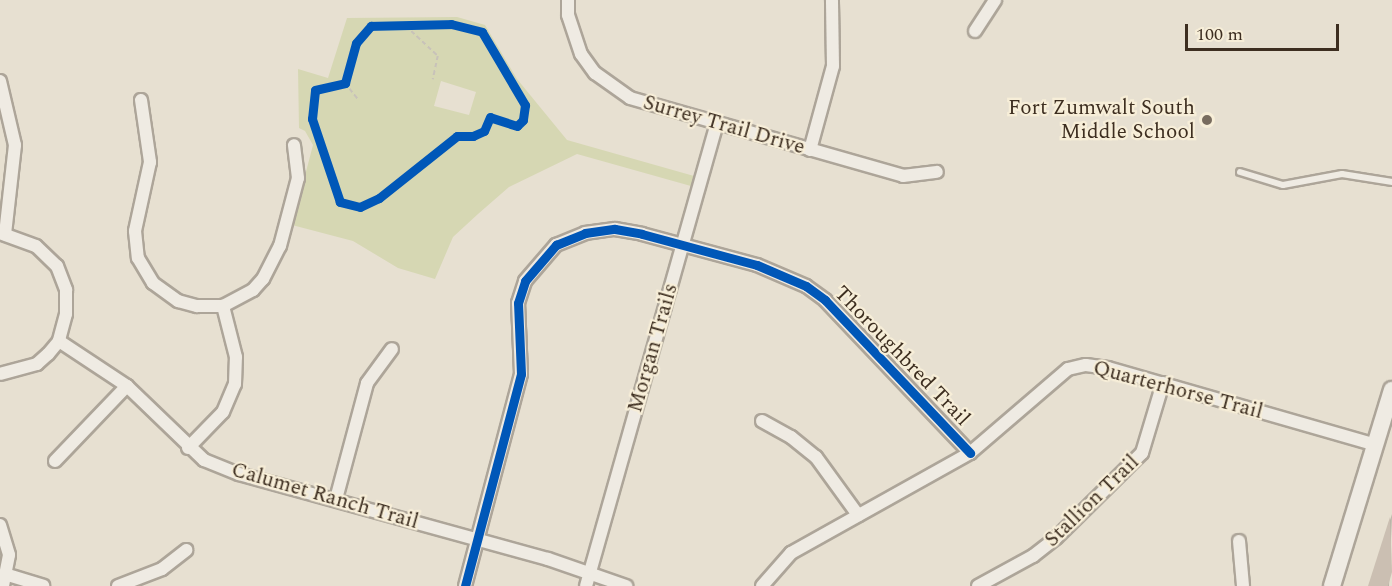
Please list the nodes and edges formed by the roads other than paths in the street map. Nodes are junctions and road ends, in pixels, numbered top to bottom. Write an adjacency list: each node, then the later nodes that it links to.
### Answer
1 (568, 0): 7 (street, Surrey Trail Drive)
2 (832, 0): 9 (street)
3 (995, 0): 4 (street)
4 (975, 31)
5 (0, 81): 13 (street)
6 (141, 100): 15 (street)
7 (717, 123): 9 (street, Surrey Trail Drive); 14 (street, Morgan Trails)
8 (294, 145): 15 (street)
9 (810, 150): 10 (street, Surrey Trail Drive)
10 (937, 172)
11 (1240, 172): 12 (lane)
12 (1392, 182)
13 (3, 233): 16 (street)
14 (681, 246): 25 (street, Thoroughbred Trail); 30 (street, Thoroughbred Trail); 33 (street, Morgan Trails)
15 (223, 306): 24 (street)
16 (59, 341): 18 (street); 20 (street, Calumet Ranch Trail)
17 (392, 349): 27 (street)
18 (0, 374)
19 (1163, 383): 23 (street, Quarterhorse Trail); 25 (street, Quarterhorse Trail); 42 (street, Stallion Trail)
20 (127, 386): 24 (street, Calumet Ranch Trail); 26 (street)
21 (1392, 390): 23 (main road)
22 (762, 421): 28 (street)
23 (1376, 445): 44 (main road)
24 (188, 448): 27 (street, Calumet Ranch Trail)
25 (970, 453): 28 (street, Quarterhorse Trail)
26 (55, 461)
27 (336, 499): 30 (street, Calumet Ranch Trail)
28 (858, 515): 41 (street, Quarterhorse Trail)
29 (0, 525): 34 (street)
30 (477, 540): 33 (street, Calumet Ranch Trail); 38 (street, Thoroughbred Trail)
31 (1239, 541): 43 (street)
32 (186, 550): 35 (street)
33 (589, 572): 39 (street, Morgan Trails); 40 (street, Calumet Ranch Trail)
34 (5, 581): 36 (street)
35 (146, 582): 37 (street)
36 (43, 586)
37 (118, 586)
38 (465, 586)
39 (586, 586)
40 (626, 586)
41 (762, 586)
42 (978, 586)
43 (1243, 586)
44 (1332, 586)

